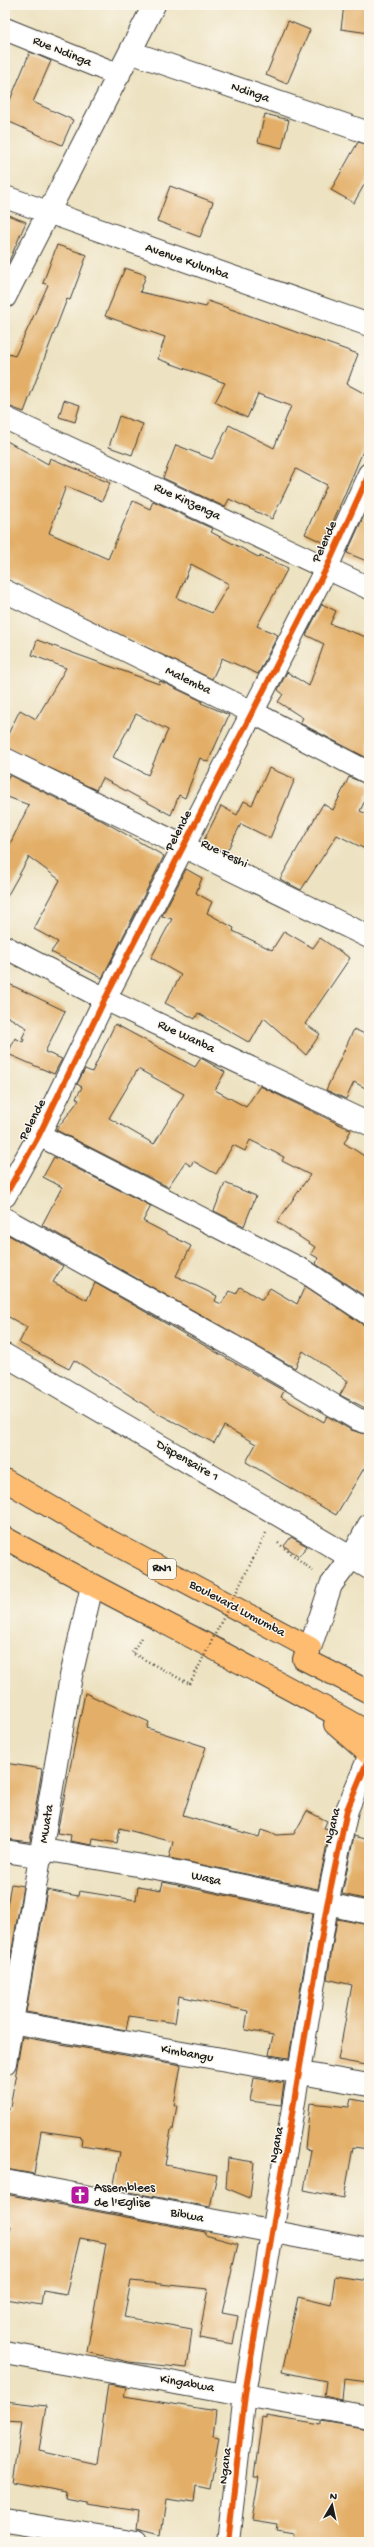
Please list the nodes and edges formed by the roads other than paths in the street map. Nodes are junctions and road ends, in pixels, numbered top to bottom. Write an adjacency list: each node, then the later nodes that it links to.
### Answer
1 (154, 5): 3 (street)
2 (5, 29): 4 (street, Rue Ndinga)
3 (130, 52): 4 (street); 5 (street, Ndinga)
4 (119, 75): 7 (street)
5 (369, 133)
6 (5, 197): 7 (street, Avenue Kulumba)
7 (47, 213): 8 (street); 9 (street, Avenue Kulumba)
8 (5, 297)
9 (369, 325)
10 (5, 418): 12 (street, Rue Kinzenga)
11 (369, 474): 12 (street, Pelende)
12 (326, 567): 13 (street, Rue Kinzenga); 15 (street, Pelende)
13 (369, 588)
14 (5, 591): 15 (street, Malemba)
15 (252, 712): 17 (street, Malemba); 18 (street, Pelende)
16 (5, 759): 18 (street, Rue Feshi)
17 (369, 773)
18 (183, 846): 19 (street, Rue Feshi); 21 (street, Pelende)
19 (369, 937)
20 (5, 947): 21 (street, Rue Wanba)
21 (105, 999): 22 (street, Rue Wanba); 23 (street, Pelende)
22 (369, 1124)
23 (39, 1135): 24 (street, Pelende); 26 (street)
24 (5, 1196)
25 (5, 1219): 28 (street)
26 (369, 1314)
27 (5, 1355): 32 (street, Dispensaire 1)
28 (369, 1423)
29 (5, 1480): 34 (highway, Boulevard Lumumba / RN1)
30 (369, 1525): 32 (street)
31 (5, 1538): 33 (highway)
32 (360, 1562): 34 (street)
33 (92, 1586): 36 (highway); 41 (street, Mwata)
34 (307, 1654): 35 (highway); 37 (highway, Boulevard Lumumba / RN1)
35 (369, 1685)
36 (296, 1691): 38 (highway); 39 (highway)
37 (369, 1692)
38 (369, 1733)
39 (369, 1756): 42 (street, Ngana)
40 (5, 1851): 41 (street, Wasa)
41 (42, 1853): 42 (street, Wasa); 44 (street, Mwata)
42 (327, 1905): 43 (street, Wasa); 46 (street, Ngana)
43 (369, 1913)
44 (9, 2022): 45 (street, Mwata); 46 (street, Kimbangu)
45 (5, 2063)
46 (300, 2075): 47 (street, Kimbangu); 49 (street, Ngana)
47 (369, 2086)
48 (5, 2181): 49 (street, Bibwa)
49 (274, 2233): 50 (street, Bibwa); 52 (street, Ngana)
50 (369, 2250)
51 (5, 2353): 52 (street, Kingabwa)
52 (245, 2394): 53 (street, Kingabwa); 56 (street, Ngana)
53 (369, 2417)
54 (5, 2521): 55 (street)
55 (137, 2542)
56 (228, 2542)

